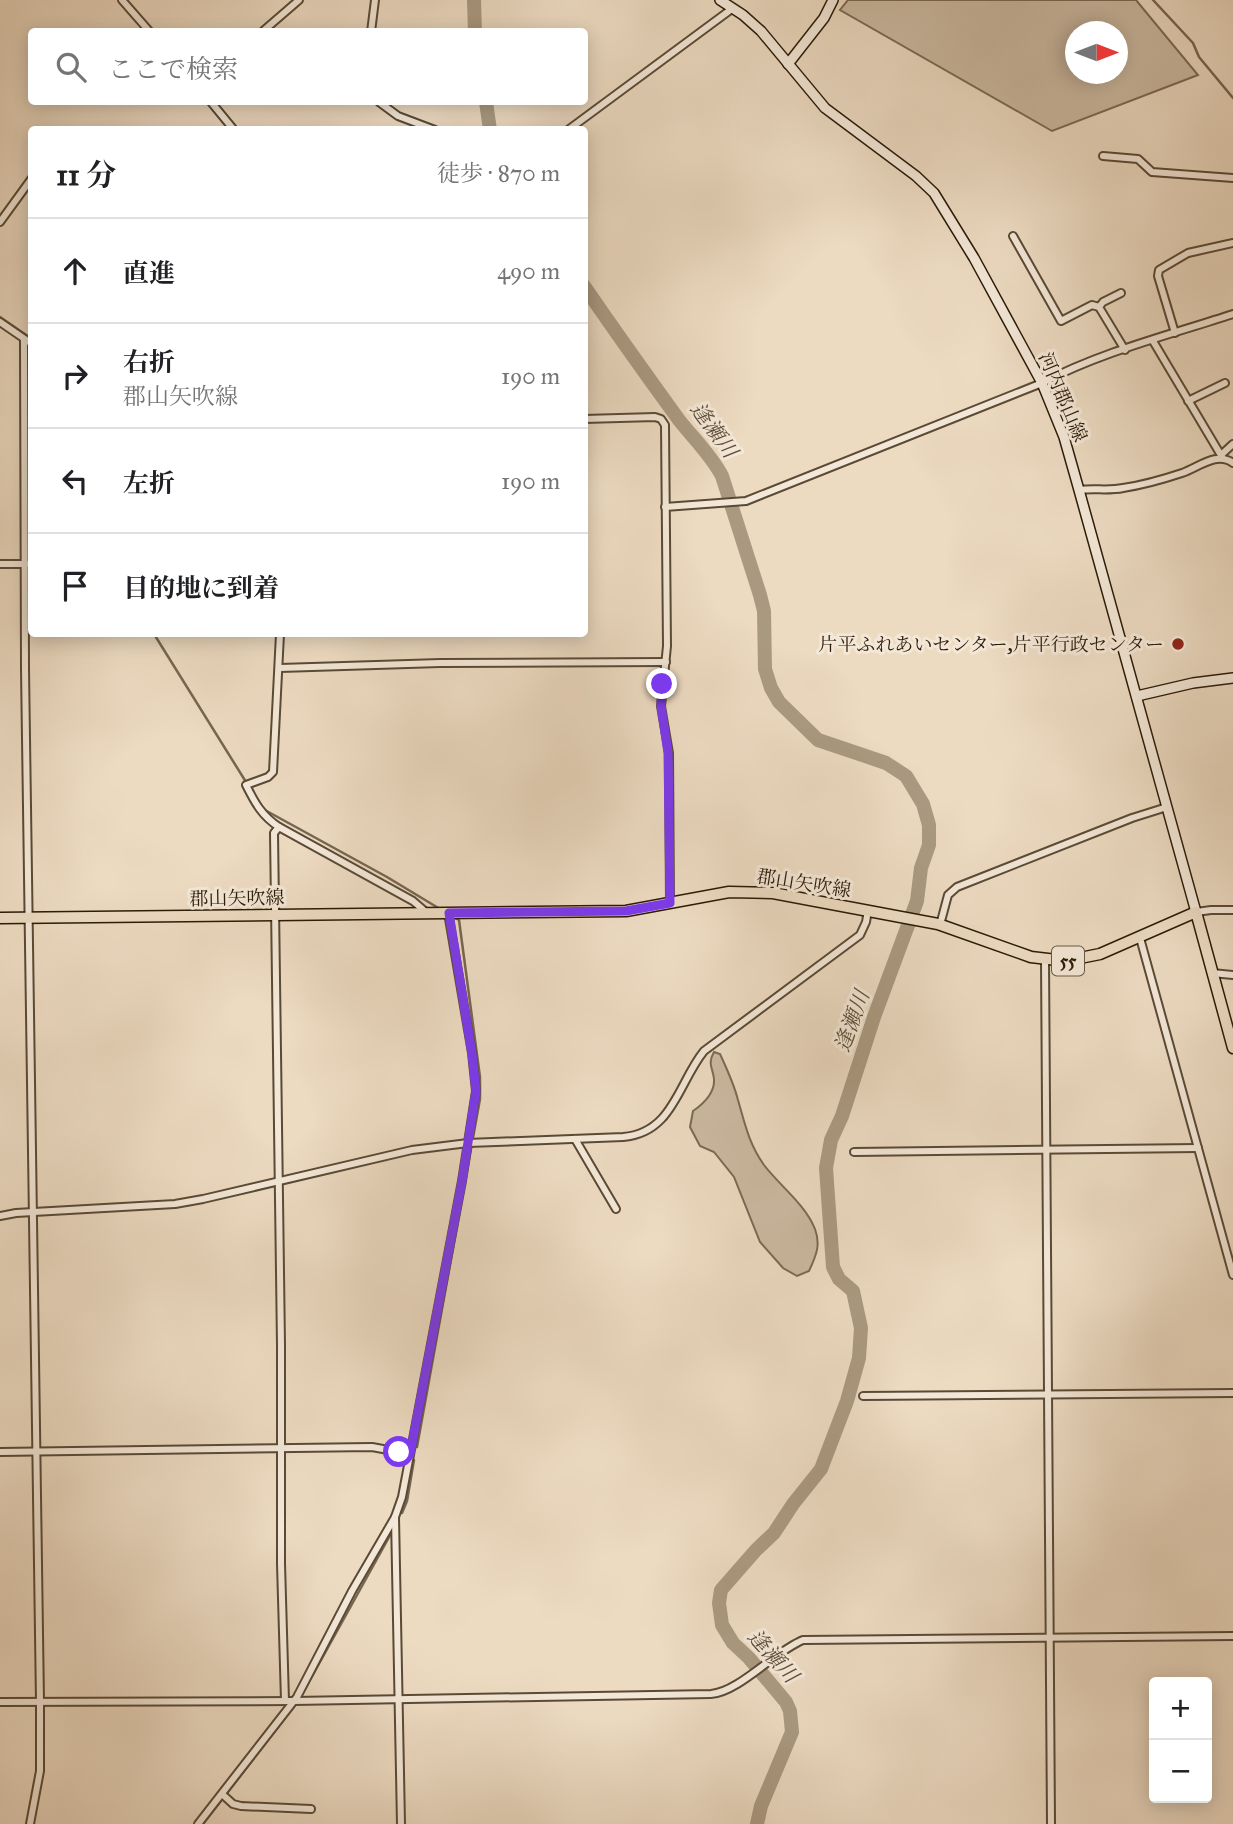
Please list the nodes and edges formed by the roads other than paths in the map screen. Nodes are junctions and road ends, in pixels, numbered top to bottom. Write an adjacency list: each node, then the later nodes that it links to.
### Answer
1 (122, 0): 7 (street)
2 (299, 0): 8 (street)
3 (375, 0): 9 (street)
4 (720, 0): 6 (main road, 河内郡山線)
5 (833, 0): 10 (main road)
6 (733, 8): 10 (main road, 河内郡山線); 15 (street)
7 (146, 28)
8 (267, 28)
9 (372, 28)
10 (788, 64): 31 (main road, 河内郡山線)
11 (213, 105): 13 (street)
12 (383, 105): 14 (street)
13 (231, 126)
14 (424, 126)
15 (573, 126)
16 (1103, 156): 17 (street)
17 (1233, 178)
18 (28, 184): 19 (street)
19 (0, 222)
20 (1013, 236): 23 (street)
21 (1233, 243): 26 (street)
22 (1121, 293): 23 (street)
23 (1099, 307): 30 (street)
24 (1233, 314): 26 (street)
25 (0, 323): 27 (street)
26 (1175, 334): 28 (street)
27 (24, 339): 29 (street); 40 (street)
28 (1153, 341): 30 (street); 33 (street)
29 (28, 342)
30 (1125, 350): 31 (street)
31 (1042, 383): 38 (main road, 河内郡山線); 39 (street)
32 (1225, 383): 33 (street)
33 (1188, 401): 36 (street)
34 (588, 419): 39 (street)
35 (1233, 444): 36 (street)
36 (1222, 456): 37 (street); 38 (street)
37 (1233, 463)
38 (1079, 490): 48 (main road, 河内郡山線)
39 (665, 507): 45 (street)
40 (28, 519)
41 (0, 564): 42 (street)
42 (28, 564)
43 (28, 590): 59 (street)
44 (281, 637): 46 (street)
45 (666, 662): 46 (street); 51 (street)
46 (280, 668): 50 (street)
47 (1233, 678): 48 (main road)
48 (1137, 696): 49 (main road, 河内郡山線)
49 (1167, 807): 54 (main road, 河内郡山線); 60 (street)
50 (279, 827): 55 (street); 57 (street)
51 (670, 903): 52 (main road, 郡山矢吹線 / 55); 56 (main road, 郡山矢吹線 / 55)
52 (868, 910): 60 (main road, 郡山矢吹線 / 55); 66 (street)
53 (1233, 910): 54 (street)
54 (1196, 912): 61 (main road, 郡山矢吹線 / 55); 63 (main road)
55 (427, 913): 56 (main road, 郡山矢吹線 / 55); 57 (main road, 郡山矢吹線 / 55)
56 (449, 913): 67 (street)
57 (275, 916): 59 (main road, 郡山矢吹線 / 55); 71 (street)
58 (0, 918): 59 (main road, 郡山矢吹線 / 55)
59 (28, 918): 73 (street)
60 (939, 925): 62 (main road, 郡山矢吹線 / 55)
61 (1140, 938): 62 (main road, 郡山矢吹線 / 55); 68 (street)
62 (1045, 960): 69 (street)
63 (1212, 974): 64 (street); 65 (main road)
64 (1233, 975)
65 (1233, 1048)
66 (575, 1139): 67 (street); 72 (street)
67 (468, 1143): 71 (street); 82 (street)
68 (1198, 1148): 69 (street); 75 (street)
69 (1046, 1150): 70 (street); 77 (street)
70 (854, 1152)
71 (279, 1181): 73 (street); 79 (street)
72 (616, 1209)
73 (34, 1212): 74 (street); 81 (street)
74 (0, 1216)
75 (1233, 1274)
76 (1233, 1393): 77 (street)
77 (1048, 1394): 78 (street); 85 (street)
78 (863, 1396)
79 (279, 1449): 81 (street); 82 (street); 87 (street)
80 (0, 1452): 81 (street)
81 (36, 1452): 90 (street)
82 (410, 1454): 83 (street)
83 (395, 1517): 86 (street); 88 (street)
84 (1233, 1636): 85 (street)
85 (1048, 1637): 86 (street); 96 (street)
86 (399, 1698): 88 (street); 95 (street)
87 (285, 1701): 88 (street); 90 (street)
88 (294, 1701): 91 (street)
89 (0, 1702): 90 (street)
90 (40, 1702): 93 (street)
91 (222, 1794): 92 (street); 94 (street)
92 (311, 1809)
93 (30, 1824)
94 (198, 1824)
95 (401, 1824)
96 (1051, 1824)

